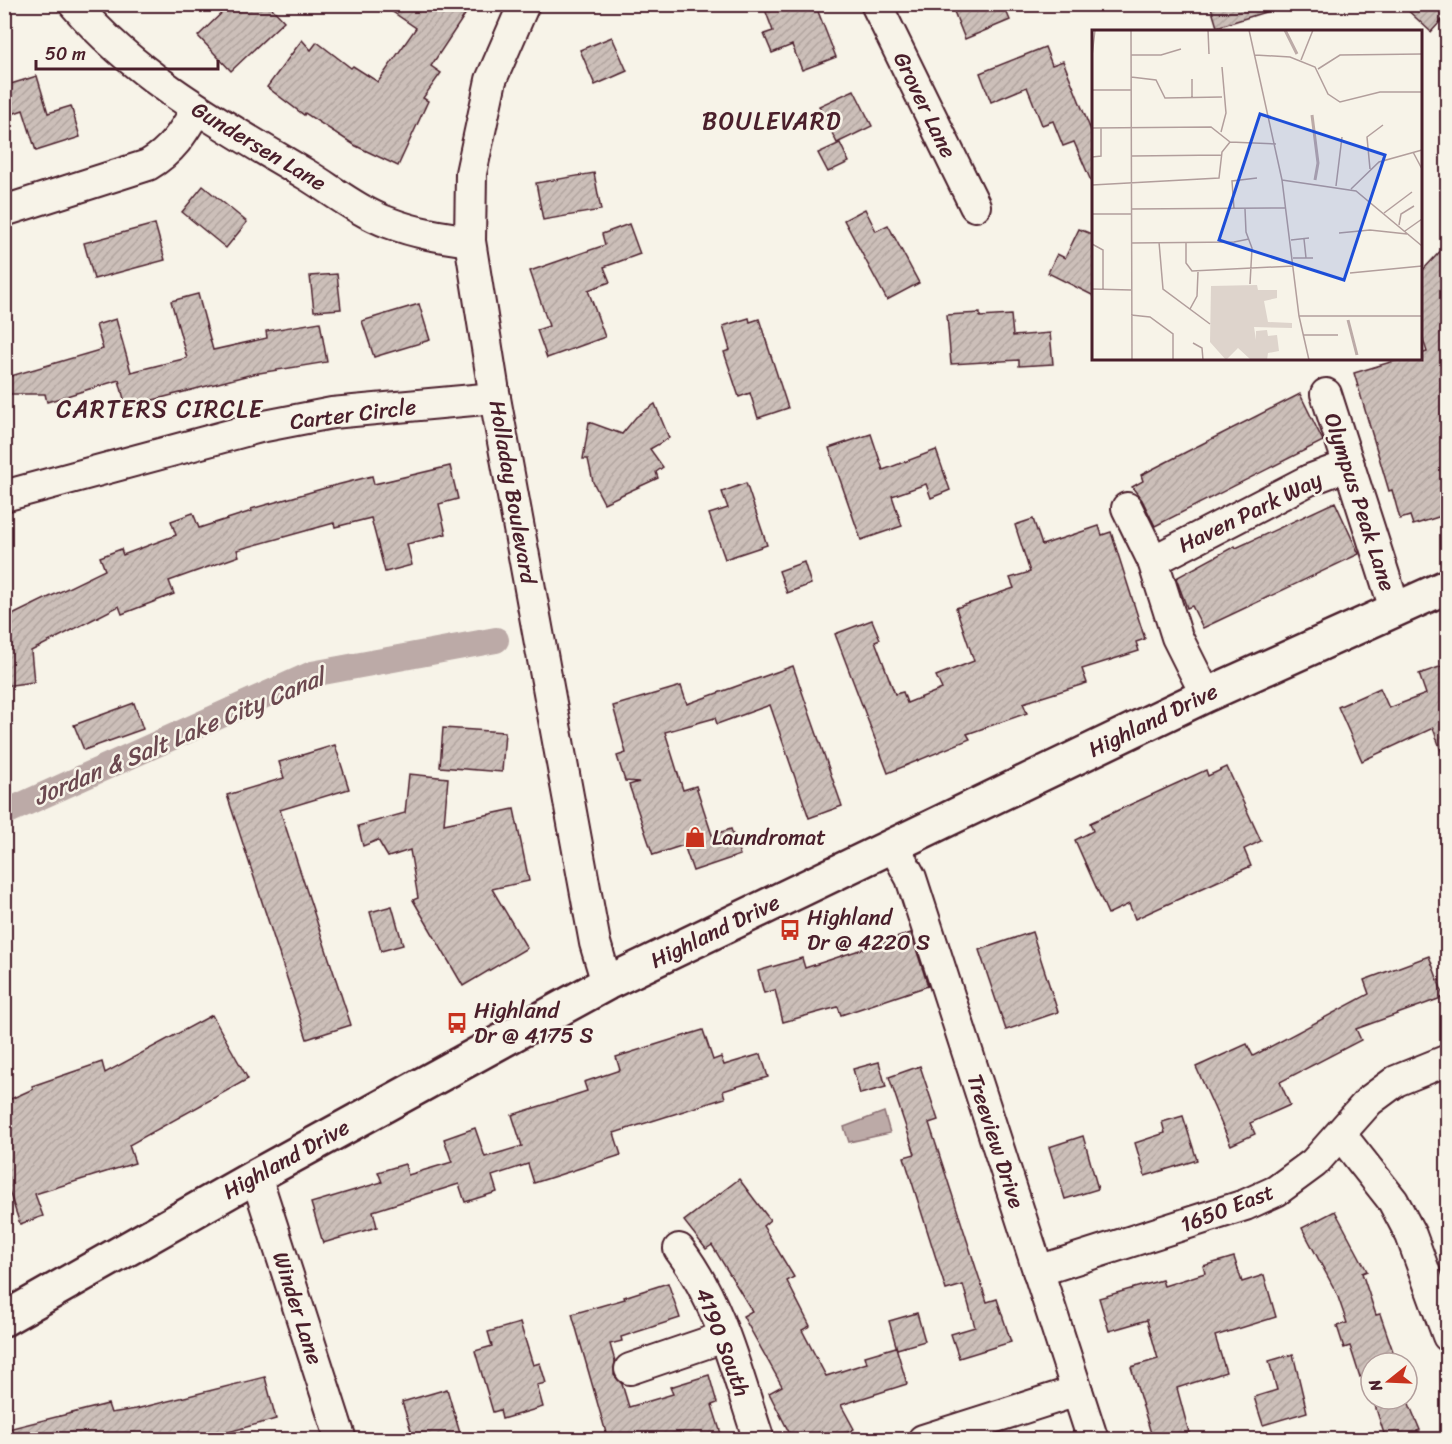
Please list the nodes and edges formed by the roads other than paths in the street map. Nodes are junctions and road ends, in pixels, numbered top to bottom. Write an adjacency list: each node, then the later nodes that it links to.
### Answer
1 (74, 4): 4 (street, Gundersen Lane)
2 (524, 4): 7 (street, Holladay Boulevard)
3 (876, 4): 5 (street, Grover Lane)
4 (196, 109): 6 (street); 7 (street, Gundersen Lane)
5 (975, 206)
6 (4, 211)
7 (470, 241): 9 (street, Holladay Boulevard)
8 (1326, 394): 10 (street, Olympus Peak Lane)
9 (495, 399): 11 (street, Carter Circle); 18 (street, Holladay Boulevard)
10 (1349, 465): 13 (street, Haven Park Way); 15 (street, Olympus Peak Lane)
11 (4, 496)
12 (1127, 508): 13 (street)
13 (1153, 561): 16 (street)
14 (1448, 586): 15 (main road, Highland Drive)
15 (1395, 609): 16 (main road, Highland Drive)
16 (1206, 695): 17 (main road, Highland Drive)
17 (893, 844): 18 (main road, Highland Drive); 23 (street, Treeview Drive)
18 (607, 983): 21 (main road, Highland Drive)
19 (1448, 1060): 20 (street, 1650 East)
20 (1341, 1136): 23 (street, 1650 East); 25 (street)
21 (256, 1176): 24 (main road, Highland Drive); 29 (street, Winder Lane)
22 (679, 1249): 26 (street, 4190 South)
23 (1038, 1271): 28 (street, Treeview Drive)
24 (4, 1319)
25 (1448, 1336)
26 (724, 1337): 27 (street); 30 (street, 4190 South)
27 (630, 1369)
28 (1077, 1391): 31 (street); 32 (street, Treeview Drive)
29 (341, 1440)
30 (759, 1440)
31 (923, 1440)
32 (1093, 1440)

